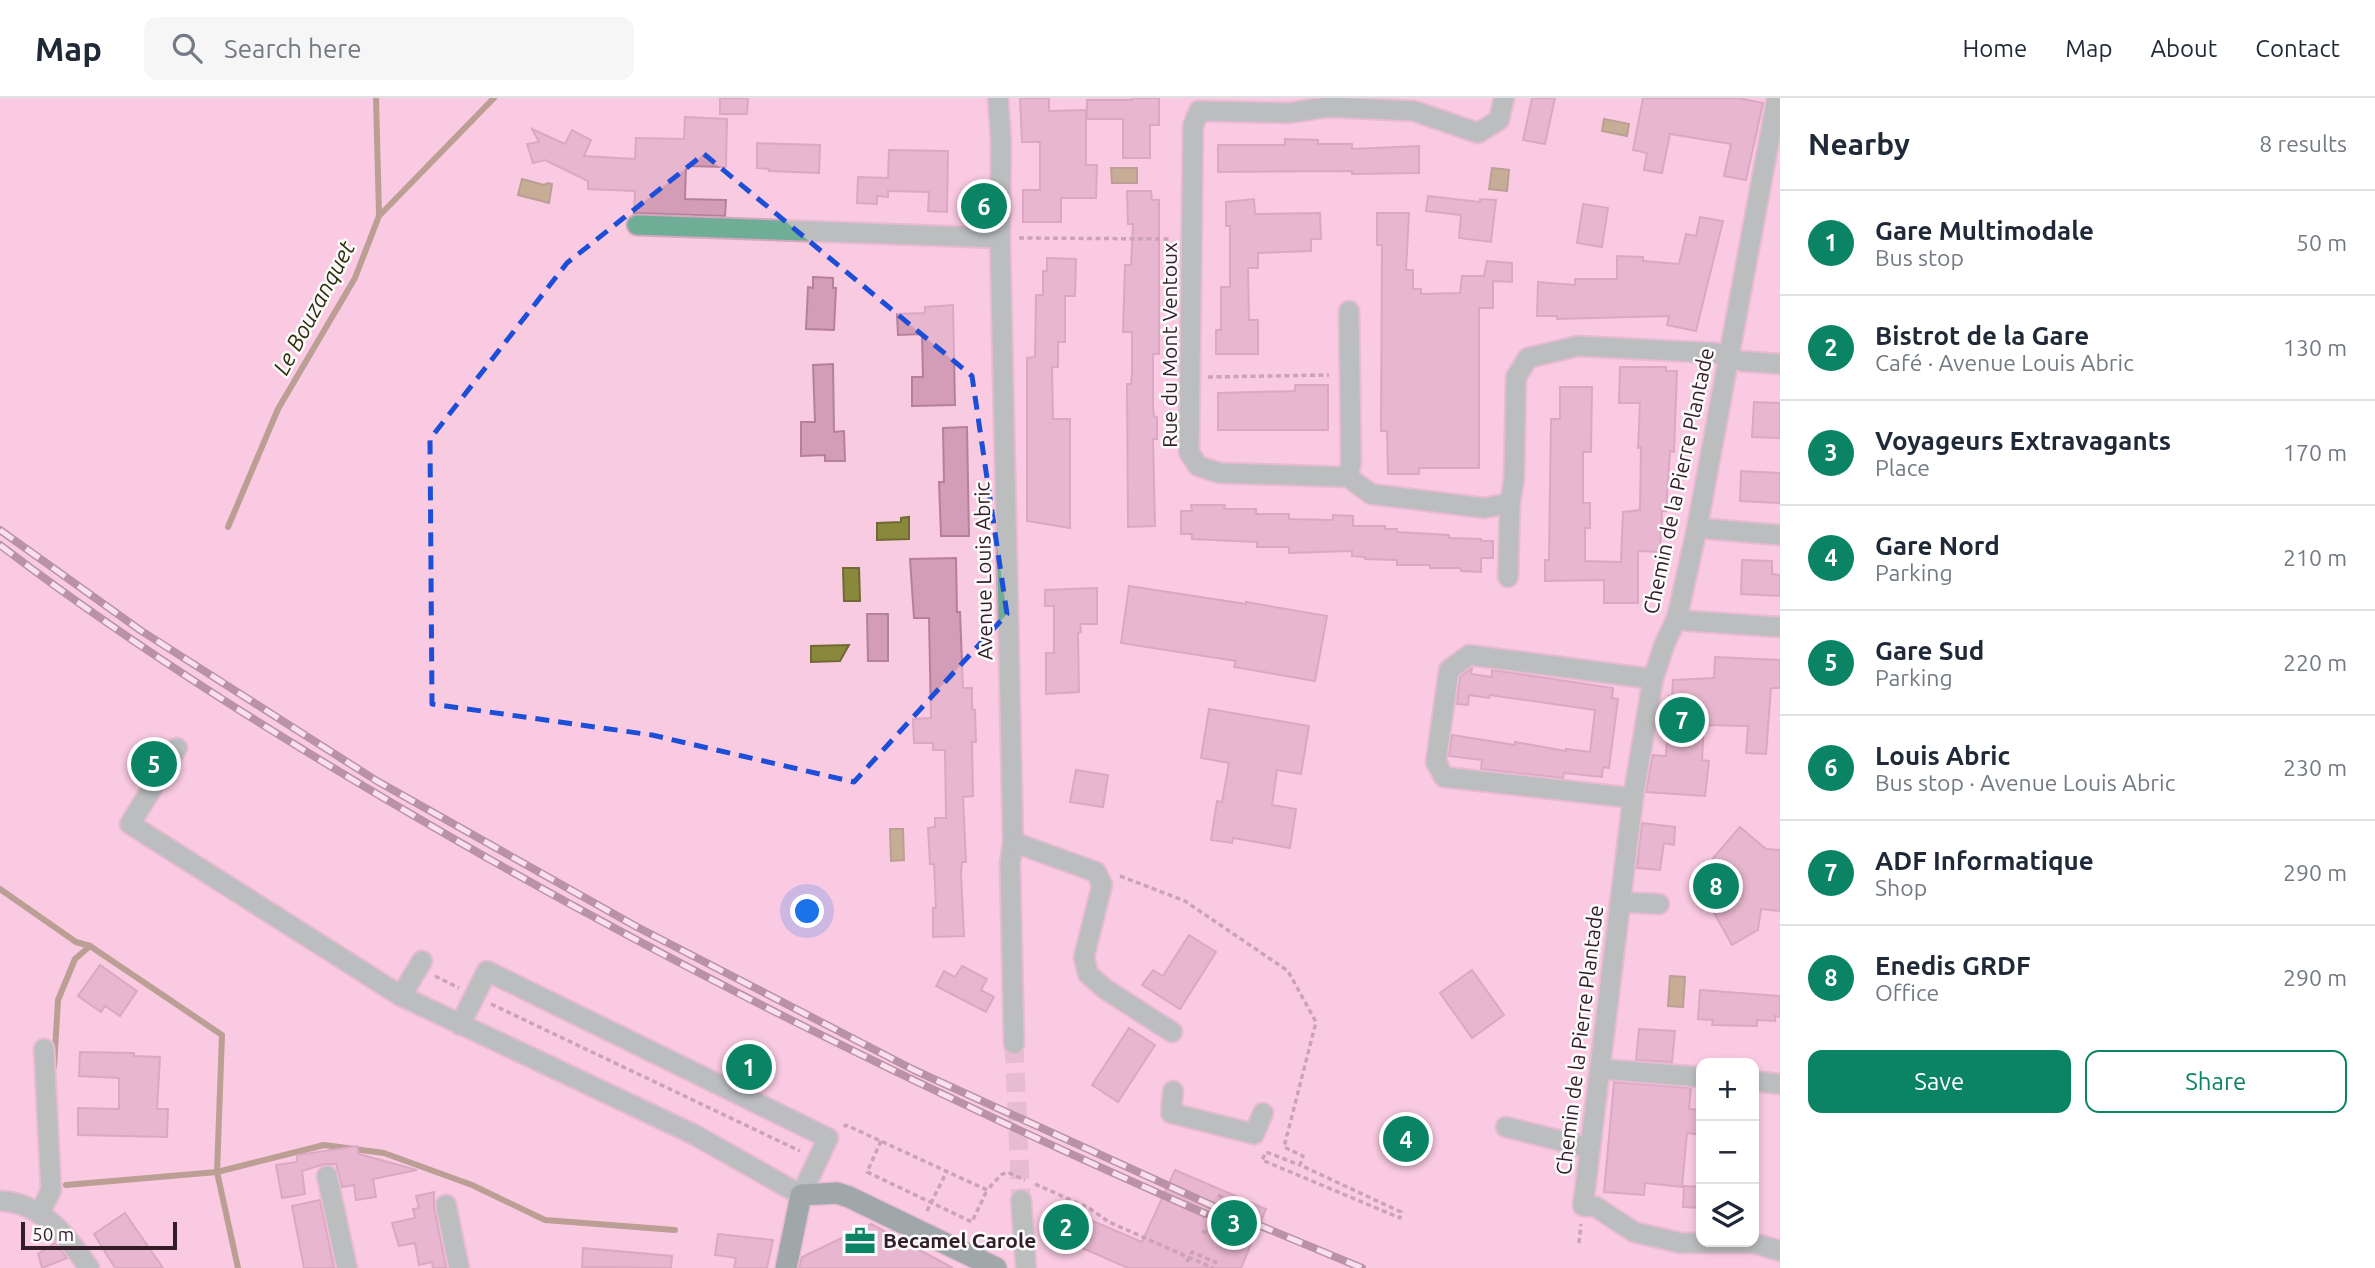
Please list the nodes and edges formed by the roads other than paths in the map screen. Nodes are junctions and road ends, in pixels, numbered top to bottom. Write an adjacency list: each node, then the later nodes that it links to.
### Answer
1 (998, 98): 8 (street, Avenue Louis Abric)
2 (1504, 98): 4 (street, Rue du Mont Ventoux)
3 (1777, 98): 6 (street, Chemin de la Pierre Plantade)
4 (1330, 102): 5 (street, Rue du Mont Ventoux)
5 (1197, 105): 12 (street, Rue du Mont Ventoux)
6 (1770, 180): 10 (street, Chemin de la Pierre Plantade)
7 (636, 225): 8 (street)
8 (1000, 238): 22 (street, Avenue Louis Abric)
9 (1349, 311): 12 (street)
10 (1729, 358): 11 (street); 13 (street); 14 (street, Chemin de la Pierre Plantade)
11 (1780, 364)
12 (1348, 477): 13 (street, Rue du Mont Ventoux)
13 (1510, 503): 16 (street)
14 (1697, 528): 15 (street); 17 (street, Chemin de la Pierre Plantade)
15 (1780, 535)
16 (1508, 577)
17 (1677, 618): 18 (street); 19 (street, Chemin de la Pierre Plantade)
18 (1780, 627)
19 (1653, 679): 21 (street, Chemin de la Pierre Plantade); 21 (street)
20 (177, 748): 26 (street)
21 (1633, 798): 23 (street, Chemin de la Pierre Plantade)
22 (1013, 842): 28 (street); 29 (street, Avenue Louis Abric)
23 (1620, 902): 24 (street); 31 (street, Chemin de la Pierre Plantade)
24 (1659, 904)
25 (420, 964): 26 (street)
26 (401, 996): 27 (street)
27 (460, 1026): 40 (street); 40 (street)
28 (1172, 1032)
29 (1014, 1044)
30 (44, 1049): 44 (street)
31 (1600, 1069): 32 (street); 38 (street, Chemin de la Pierre Plantade)
32 (1696, 1077)
33 (1759, 1082): 34 (street)
34 (1780, 1084)
35 (1173, 1091): 36 (street)
36 (1263, 1113)
37 (1506, 1127): 38 (street)
38 (1589, 1148): 45 (street, Chemin de la Pierre Plantade)
39 (327, 1176): 47 (street)
40 (801, 1195): 49 (main road); 50 (main road)
41 (0, 1200): 44 (street)
42 (1021, 1200): 51 (street)
43 (446, 1205): 48 (street)
44 (40, 1213): 46 (street)
45 (1780, 1251)
46 (89, 1268)
47 (347, 1268)
48 (459, 1268)
49 (786, 1268)
50 (996, 1268)
51 (1026, 1268)

